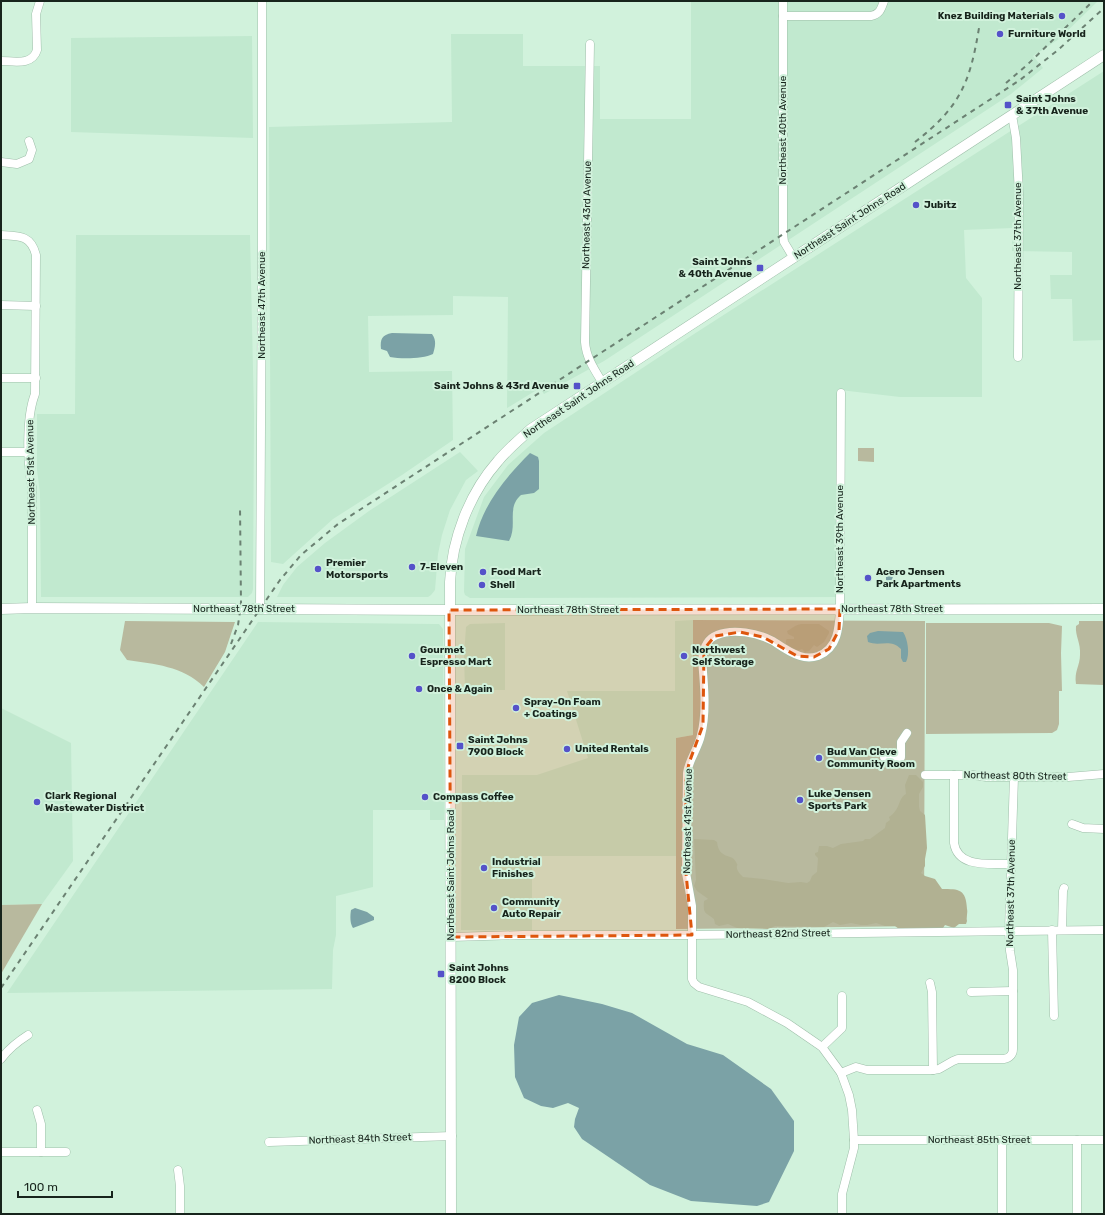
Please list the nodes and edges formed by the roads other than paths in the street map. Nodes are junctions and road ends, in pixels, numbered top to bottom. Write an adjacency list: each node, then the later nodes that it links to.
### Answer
1 (40, 1): 8 (street)
2 (262, 1): 25 (street, Northeast 47th Avenue)
3 (783, 1): 5 (street, Northeast 40th Avenue)
4 (884, 1): 5 (street)
5 (783, 16): 13 (street, Northeast 40th Avenue)
6 (590, 44): 19 (street, Northeast 43rd Avenue)
7 (1104, 55): 9 (main road, Northeast Saint Johns Road)
8 (1, 61)
9 (1012, 115): 13 (main road, Northeast Saint Johns Road); 16 (street, Northeast 37th Avenue)
10 (29, 141): 11 (street)
11 (1, 162)
12 (1, 235): 15 (street, Northeast 51st Avenue)
13 (793, 257): 19 (main road, Northeast Saint Johns Road)
14 (1, 305): 15 (street)
15 (36, 306): 18 (street, Northeast 51st Avenue)
16 (1018, 357)
17 (1, 378): 18 (street)
18 (36, 378): 22 (street, Northeast 51st Avenue)
19 (602, 382): 28 (main road, Northeast Saint Johns Road)
20 (841, 393): 26 (street, Northeast 39th Avenue)
21 (1, 452): 22 (street)
22 (29, 452): 23 (street, Northeast 51st Avenue)
23 (32, 608): 24 (main road, Northeast 78th Street); 25 (main road, Northeast 78th Street)
24 (1, 609)
25 (260, 609): 28 (main road, Northeast 78th Street)
26 (840, 609): 27 (main road, Northeast 78th Street); 28 (main road, Northeast 78th Street); 29 (street, Northeast 39th Avenue)
27 (1104, 609)
28 (449, 610): 45 (main road, Northeast Saint Johns Road)
29 (710, 640): 44 (street, Northeast 41st Avenue)
30 (907, 733): 31 (street)
31 (884, 757)
32 (1104, 774): 35 (street, Northeast 80th Street)
33 (925, 775): 34 (street, Northeast 80th Street)
34 (954, 775): 35 (street, Northeast 80th Street); 38 (street)
35 (1014, 777): 38 (street, Northeast 37th Avenue)
36 (1072, 824): 37 (street)
37 (1104, 829)
38 (1011, 864): 40 (street, Northeast 37th Avenue)
39 (1064, 888): 42 (street)
40 (1009, 930): 41 (street, Northeast 82nd Street); 44 (street, Northeast 82nd Street); 48 (street, Northeast 37th Avenue)
41 (1052, 930): 42 (street, Northeast 82nd Street); 50 (street)
42 (1062, 930): 43 (street, Northeast 82nd Street)
43 (1104, 930)
44 (692, 935): 45 (street, Northeast 82nd Street); 52 (street, Northeast 41st Avenue)
45 (451, 937): 57 (main road, Northeast Saint Johns Road)
46 (930, 983): 54 (street)
47 (971, 992): 48 (street)
48 (1013, 992): 54 (street, Northeast 37th Avenue)
49 (842, 996): 52 (street)
50 (1054, 1016)
51 (28, 1035): 53 (street)
52 (822, 1047): 55 (street)
53 (1, 1060)
54 (933, 1070): 55 (street)
55 (841, 1073): 58 (street)
56 (37, 1110): 64 (street)
57 (452, 1136): 62 (street, Northeast 84th Street); 68 (main road, Northeast Saint Johns Road)
58 (854, 1140): 59 (street, Northeast 85th Street); 69 (street)
59 (1002, 1140): 60 (street, Northeast 85th Street); 70 (street)
60 (1077, 1140): 61 (street, Northeast 85th Street); 71 (street)
61 (1104, 1140)
62 (268, 1142)
63 (1, 1152): 64 (street)
64 (41, 1152): 65 (street)
65 (66, 1152)
66 (178, 1170): 67 (street)
67 (180, 1214)
68 (452, 1214)
69 (842, 1214)
70 (1002, 1214)
71 (1077, 1214)

